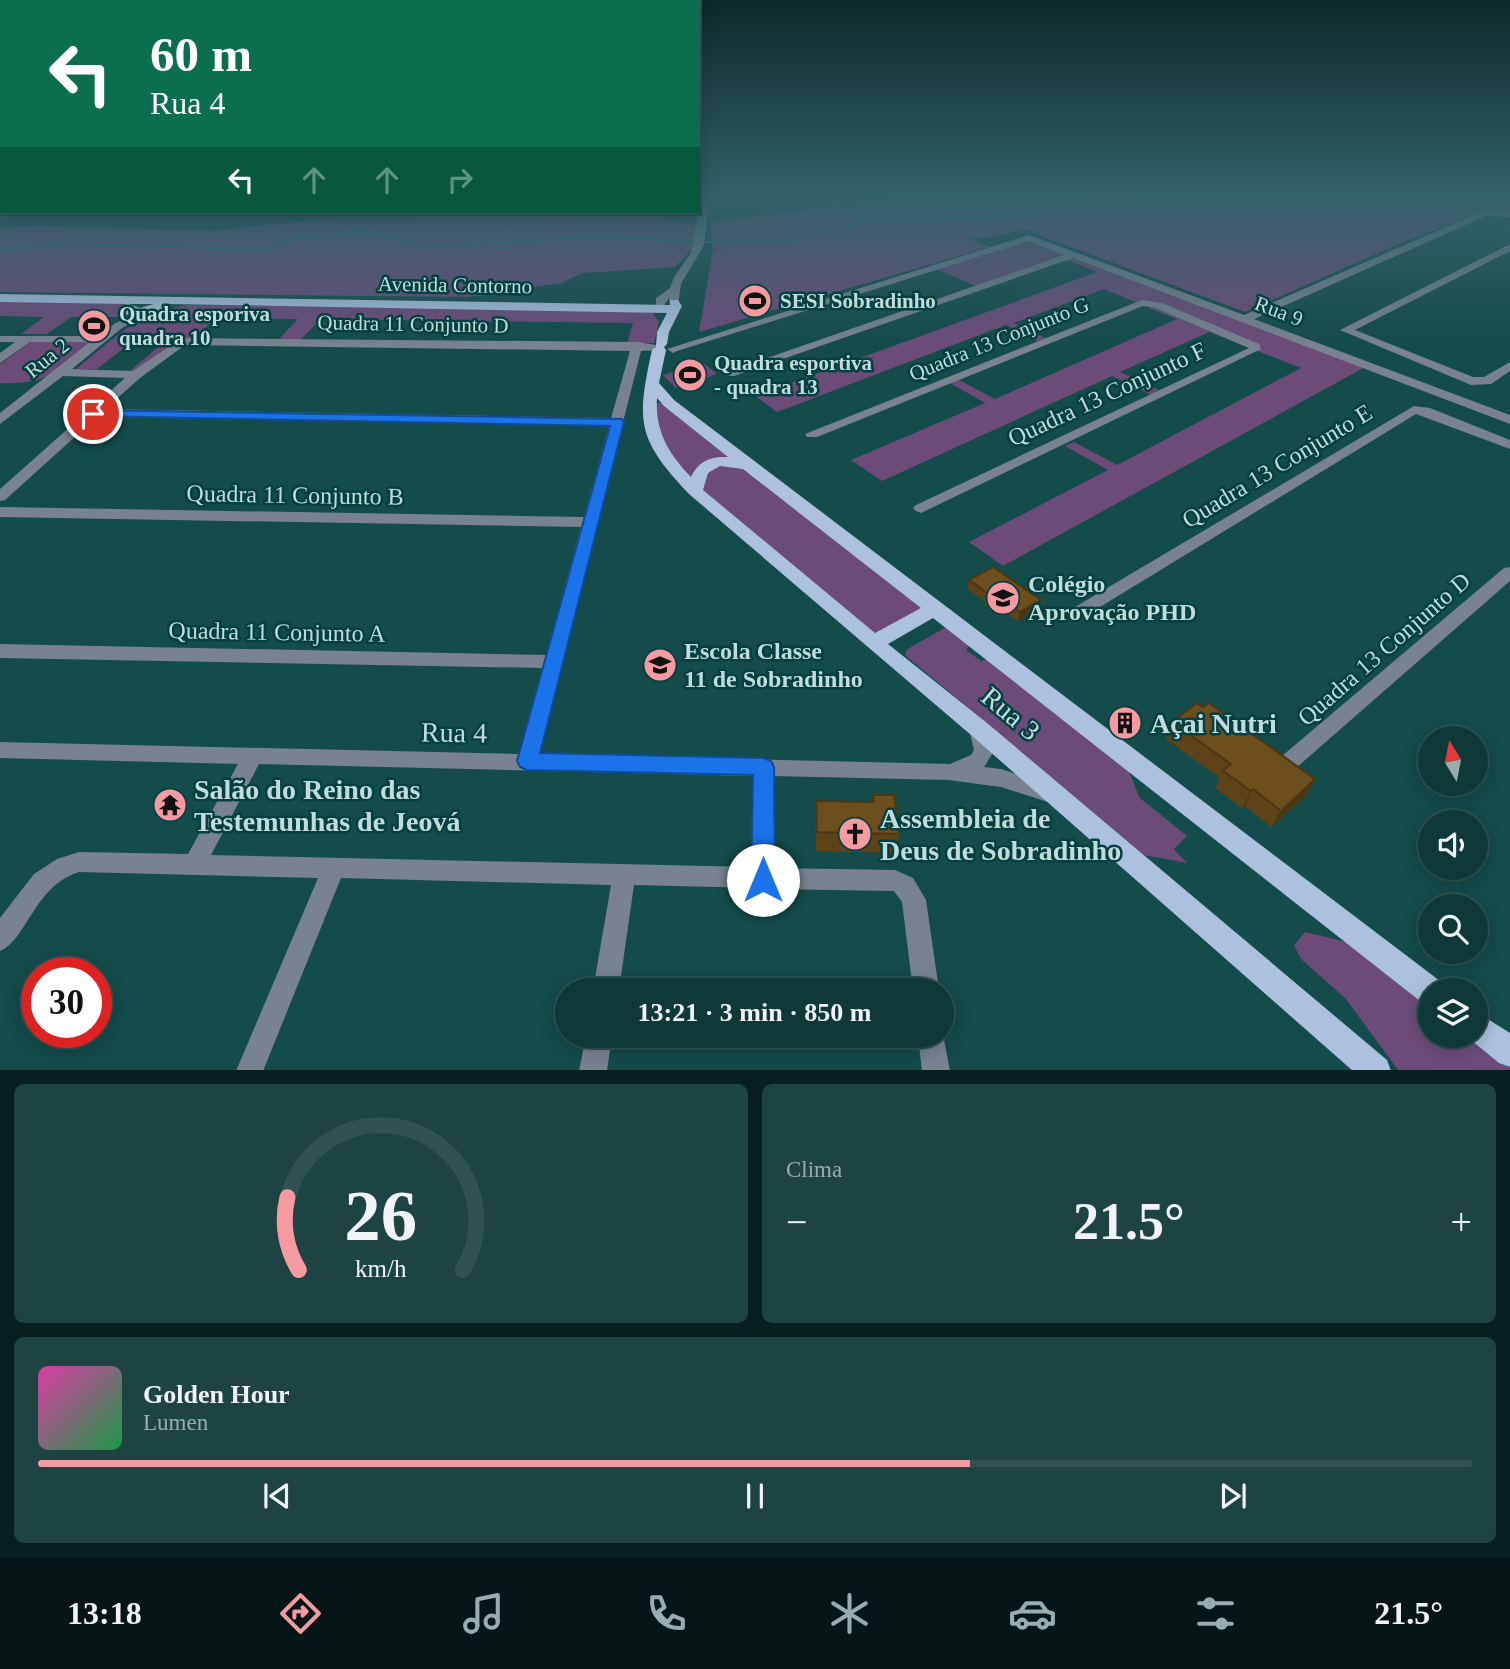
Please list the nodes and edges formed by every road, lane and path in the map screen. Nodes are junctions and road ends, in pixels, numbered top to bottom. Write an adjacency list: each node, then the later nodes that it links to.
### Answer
1 (697, 246): 10 (street)
2 (996, 246): 20 (street, Rua 9)
3 (1053, 246): 6 (street, Rua 9)
4 (1411, 246): 13 (street)
5 (1510, 247): 21 (street)
6 (1075, 254): 12 (street, Rua 9); 26 (street)
7 (0, 299): 8 (main road)
8 (114, 300): 9 (main road); 11 (main road)
9 (151, 306): 10 (main road, Avenida Contorno); 11 (main road); 15 (street, Rua 2)
10 (667, 307): 20 (main road)
11 (127, 309): 15 (street, Rua 2)
12 (1225, 312): 13 (street, Rua 9); 14 (street)
13 (1245, 319): 24 (street, Rua 9)
14 (1201, 322): 33 (street, Quadra 13 Conjunto G); 38 (street, Quadra 13 Conjunto F)
15 (118, 326): 18 (street, Rua 2)
16 (0, 339): 17 (street)
17 (27, 339): 18 (street); 22 (street)
18 (100, 340): 25 (street, Rua 2)
19 (637, 346): 20 (street, Quadra 11 Conjunto D); 27 (street, Quadra 11 Conjunto D); 32 (street)
20 (666, 347): 28 (main road, Rua 3)
21 (1407, 357): 23 (street); 24 (street)
22 (0, 359)
23 (1510, 366)
24 (1382, 371): 31 (street, Rua 9)
25 (61, 372): 27 (street); 30 (street, Rua 2)
26 (730, 373)
27 (136, 375): 29 (street)
28 (658, 404): 35 (main road, Rua 3); 36 (main road, Rua 3)
29 (93, 414): 32 (street); 37 (street)
30 (0, 420)
31 (1510, 420)
32 (618, 422): 40 (street)
33 (812, 434)
34 (1510, 444): 43 (street, Quadra 13 Conjunto E)
35 (754, 467): 36 (main road); 42 (main road, Rua 3)
36 (695, 491): 44 (main road, Rua 3)
37 (0, 497)
38 (921, 508)
39 (0, 512): 40 (street, Quadra 11 Conjunto B)
40 (590, 522): 46 (street)
41 (1510, 572): 51 (street, Quadra 13 Conjunto D)
42 (936, 608): 44 (main road); 62 (main road, Rua 3)
43 (1076, 614)
44 (874, 643): 47 (main road, Rua 3)
45 (0, 651): 46 (street, Quadra 11 Conjunto A)
46 (553, 662): 50 (street)
47 (979, 729): 53 (street, Rua 4); 54 (main road, Rua 3)
48 (0, 750): 49 (street, Rua 4)
49 (253, 756): 50 (street, Rua 4); 55 (street)
50 (527, 761): 52 (street, Rua 4)
51 (1289, 762)
52 (763, 767): 53 (street, Rua 4); 58 (street)
53 (948, 772): 54 (street, Rua 4)
54 (1056, 796): 70 (main road, Rua 3)
55 (195, 863): 56 (street); 59 (street)
56 (334, 867): 57 (street); 67 (street)
57 (624, 874): 58 (street); 60 (street)
58 (763, 880): 61 (street)
59 (0, 939)
60 (608, 978)
61 (924, 978)
62 (1418, 982)
63 (1488, 1035): 66 (main road)
64 (597, 1048): 68 (street)
65 (933, 1048): 69 (street)
66 (1510, 1052)
67 (249, 1070)
68 (593, 1070)
69 (936, 1070)
70 (1376, 1070)

